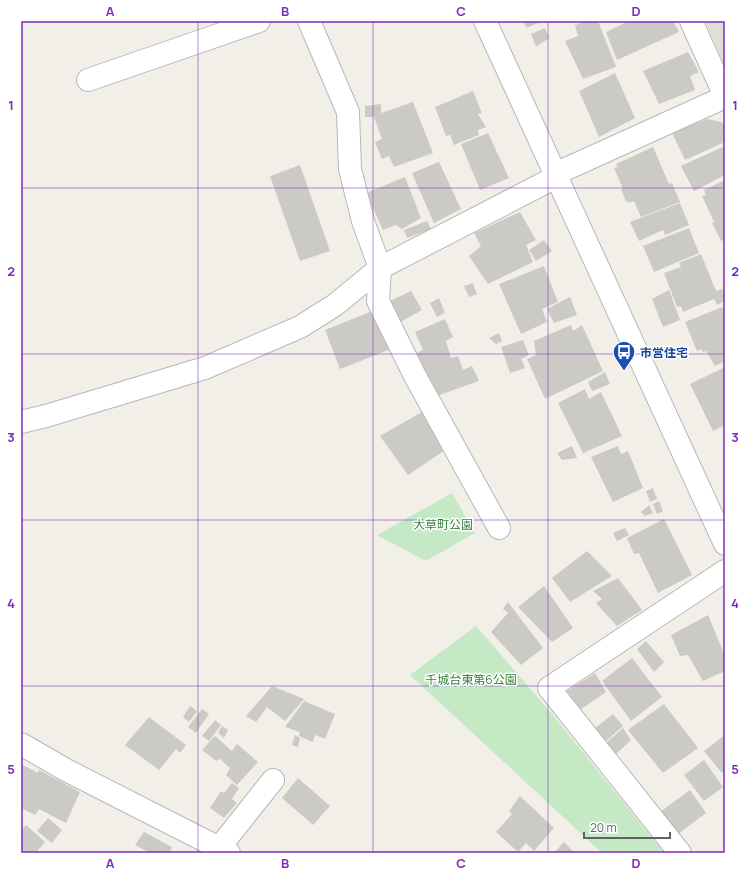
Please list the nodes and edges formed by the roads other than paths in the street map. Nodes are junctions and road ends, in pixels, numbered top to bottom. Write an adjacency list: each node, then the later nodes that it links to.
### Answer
1 (259, 21): 5 (street)
2 (309, 21): 8 (street)
3 (485, 21): 7 (street)
4 (691, 21): 6 (street)
5 (88, 80)
6 (725, 96): 7 (street)
7 (555, 175): 8 (street); 11 (street)
8 (380, 268): 9 (street); 10 (street)
9 (21, 422)
10 (499, 528)
11 (722, 530)
12 (725, 571): 16 (street)
13 (21, 744): 15 (street)
14 (274, 780): 15 (street)
15 (224, 851)
16 (680, 853)

